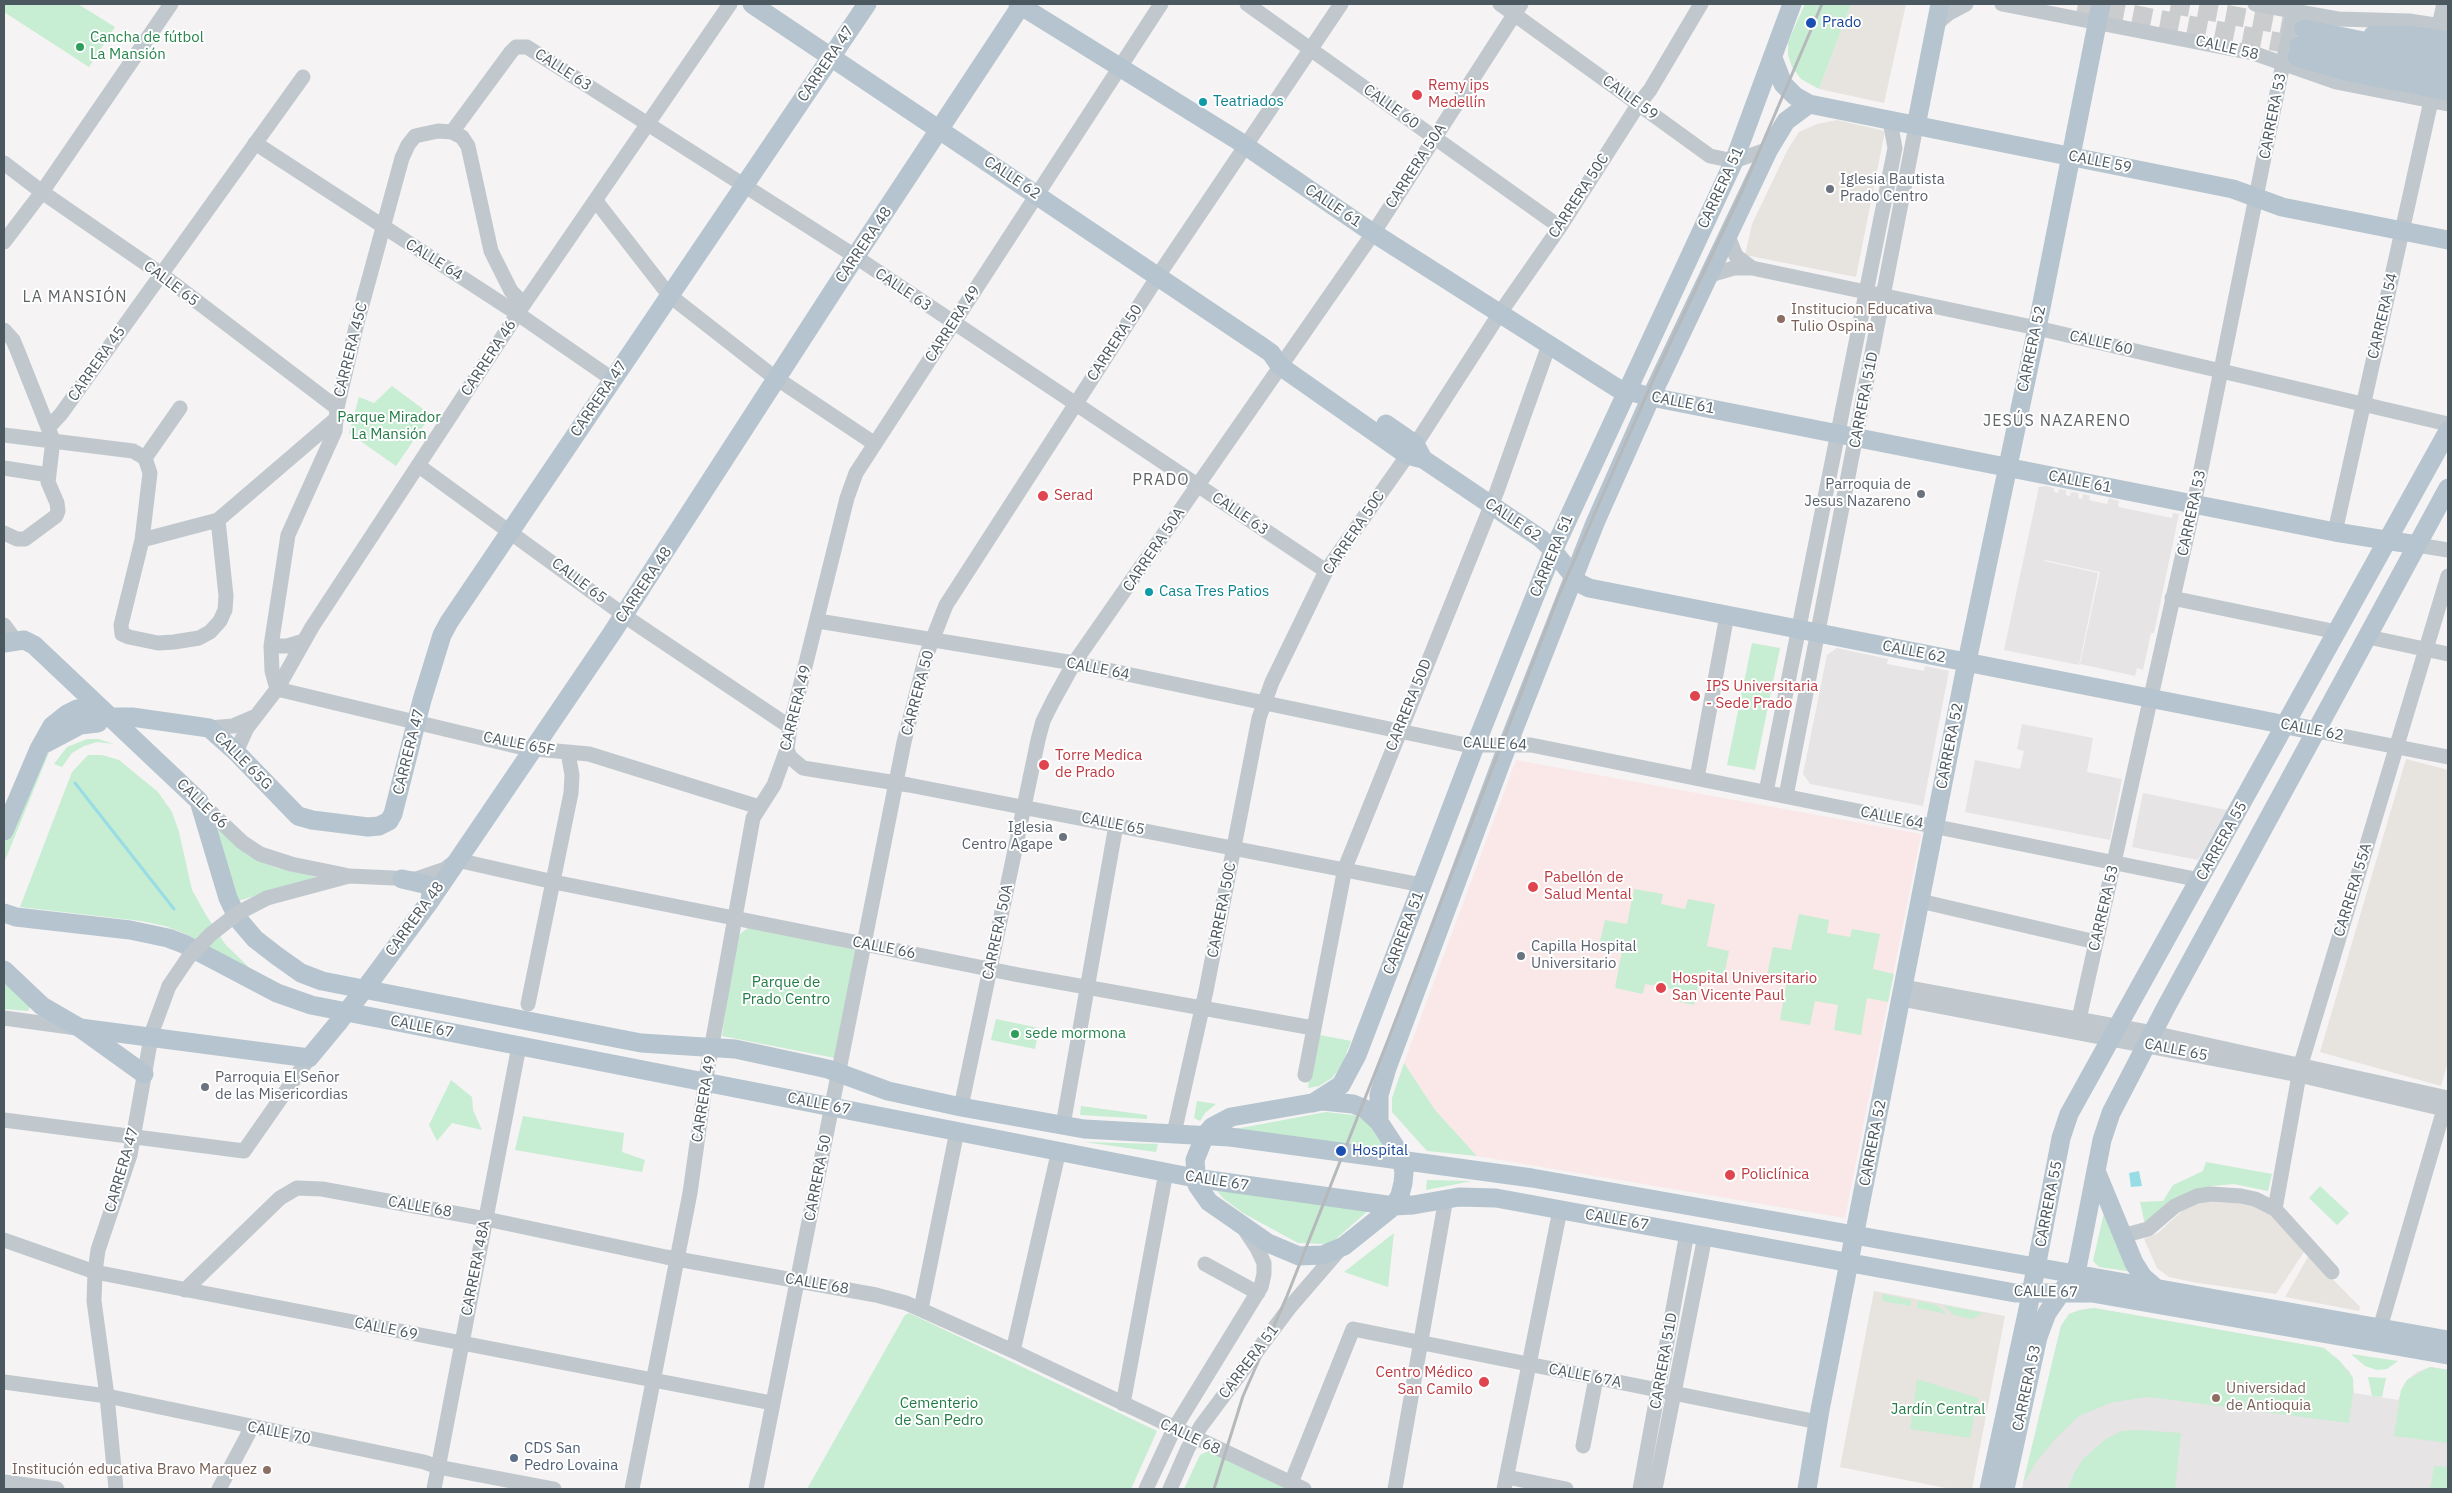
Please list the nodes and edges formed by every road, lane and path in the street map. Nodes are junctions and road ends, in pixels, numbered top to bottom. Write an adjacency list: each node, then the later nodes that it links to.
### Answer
1 (171, 4): 50 (street)
2 (730, 4): 38 (street, CARRERA 46)
3 (752, 4): 25 (main road, CALLE 62)
4 (867, 4): 25 (main road, CARRERA 47)
5 (1020, 4): 28 (main road, CALLE 61); 40 (main road, CARRERA 48)
6 (1161, 4): 28 (street, CARRERA 49)
7 (1247, 4): 23 (street, CALLE 60)
8 (1341, 4): 23 (street, CARRERA 50)
9 (1500, 4): 18 (street, CALLE 59)
10 (1701, 4): 36 (street, CARRERA 50C)
11 (1792, 4): 26 (main road, CARRERA 51)
12 (1940, 4): 20 (main road, CARRERA 51D)
13 (1966, 4): 20 (street)
14 (2002, 4): 19 (street, CALLE 58)
15 (2255, 4): 17 (street)
16 (2444, 4): 21 (street)
17 (2295, 8): 21 (street); 24 (street, CARRERA 53)
18 (1518, 9): 36 (street, CALLE 59); 42 (street, CARRERA 50A)
19 (2099, 13): 24 (street, CALLE 58); 46 (main road, CARRERA 52)
20 (1936, 24): 32 (main road, CARRERA 51D)
21 (2445, 31): 22 (main road)
22 (2332, 35): 24 (main road); 27 (main road)
23 (1311, 49): 42 (street, CALLE 60); 44 (street, CARRERA 50)
24 (2296, 49): 29 (main road); 31 (main road); 33 (street, CALLE 58); 52 (street, CARRERA 53)
25 (831, 56): 40 (main road, CALLE 62); 49 (main road, CARRERA 47)
26 (1773, 58): 34 (main road, CALLE 59); 47 (main road, CARRERA 51)
27 (2448, 58)
28 (1119, 68): 44 (main road, CALLE 61); 51 (street, CARRERA 49)
29 (2448, 75)
30 (303, 77): 43 (street, CARRERA 45)
31 (2448, 91)
32 (1921, 99): 37 (main road); 39 (main road, CARRERA 51D)
33 (2431, 101): 35 (street, CALLE 58); 56 (street, CARRERA 54)
34 (1809, 104): 37 (main road, CALLE 59); 45 (main road, CARRERA 51)
35 (2448, 104)
36 (1638, 105): 47 (street, CALLE 59); 54 (street, CARRERA 50C)
37 (1890, 121): 39 (main road, CALLE 59); 66 (street, CARRERA 51D)
38 (648, 125): 41 (street, CALLE 63); 49 (street, CALLE 63); 53 (street, CARRERA 46)
39 (1916, 126): 46 (main road, CALLE 59); 68 (street, CARRERA 51D)
40 (940, 129): 51 (main road, CALLE 62); 61 (main road, CARRERA 48)
41 (452, 132): 55 (street, CARRERA 45C); 69 (street)
42 (1434, 138): 54 (street, CALLE 60); 57 (street, CARRERA 50A)
43 (254, 142): 55 (street, CALLE 64); 63 (street, CARRERA 45)
44 (1247, 147): 57 (main road, CALLE 61); 65 (street, CARRERA 50)
45 (1769, 149): 47 (street); 58 (main road, CARRERA 51)
46 (2071, 157): 52 (main road, CALLE 59); 72 (main road, CARRERA 52)
47 (1734, 161): 79 (main road, CARRERA 51)
48 (4, 163): 50 (street, CALLE 65)
49 (742, 186): 61 (street, CALLE 63); 67 (main road, CARRERA 47)
50 (42, 192): 60 (street); 63 (street, CALLE 65)
51 (1036, 195): 65 (main road, CALLE 62); 71 (street, CARRERA 49)
52 (2256, 197): 56 (main road, CALLE 59); 76 (street, CARRERA 53)
53 (596, 201): 67 (street); 69 (street, CARRERA 46)
54 (1560, 227): 70 (street, CARRERA 50C)
55 (383, 228): 69 (street, CALLE 64); 84 (street, CARRERA 45C)
56 (2402, 231): 59 (main road, CALLE 59); 82 (street, CARRERA 54)
57 (1374, 232): 70 (main road, CALLE 61); 75 (street, CARRERA 50A)
58 (1728, 236): 62 (street); 64 (main road, CARRERA 51)
59 (2448, 240)
60 (4, 242)
61 (855, 257): 71 (street, CALLE 63); 78 (main road, CARRERA 48)
62 (1752, 268): 64 (street, CALLE 60); 66 (street, CALLE 60)
63 (161, 274): 84 (street, CALLE 65); 88 (street, CARRERA 45)
64 (1710, 275): 80 (main road, CARRERA 51)
65 (1158, 277): 75 (main road, CALLE 62); 81 (street, CARRERA 50)
66 (1865, 292): 68 (street, CALLE 60); 87 (street, CARRERA 51D)
67 (669, 295): 77 (main road, CARRERA 47); 78 (street)
68 (1884, 296): 72 (street, CALLE 60); 90 (street, CARRERA 51D)
69 (521, 309): 77 (street, CALLE 64); 94 (street, CARRERA 46)
70 (1500, 313): 74 (main road, CALLE 61); 92 (street, CARRERA 50C)
71 (953, 324): 81 (street, CALLE 63); 91 (street, CARRERA 49)
72 (2037, 328): 76 (street, CALLE 60); 95 (main road, CARRERA 52)
73 (4, 330): 88 (street)
74 (1549, 345): 79 (main road, CALLE 61); 101 (street, CARRERA 50D)
75 (1279, 358): 92 (main road, CALLE 62); 98 (street, CARRERA 50A)
76 (2221, 371): 82 (street, CALLE 60); 100 (street, CARRERA 53)
77 (612, 379): 103 (main road, CARRERA 47)
78 (776, 379): 91 (street); 115 (main road, CARRERA 48)
79 (1626, 391): 80 (main road, CALLE 61); 110 (main road, CARRERA 51)
80 (1651, 397): 87 (main road, CALLE 61); 113 (main road, CARRERA 51)
81 (1075, 404): 98 (street, CALLE 63); 123 (street, CARRERA 50)
82 (2363, 404): 85 (street, CALLE 60); 104 (street, CARRERA 54)
83 (180, 408): 93 (street)
84 (337, 413): 102 (street); 125 (street, CARRERA 45C)
85 (2448, 424)
86 (2448, 431): 107 (main road, CARRERA 55)
87 (1837, 433): 90 (main road, CALLE 61); 118 (street, CARRERA 51D)
88 (51, 434): 89 (street); 93 (street); 97 (street)
89 (4, 435)
90 (1857, 437): 95 (main road, CALLE 61); 120 (street, CARRERA 51D)
91 (875, 444): 117 (street, CARRERA 49)
92 (1415, 453): 101 (main road, CALLE 62); 111 (street, CARRERA 50C)
93 (145, 458): 106 (street)
94 (419, 466): 103 (street, CALLE 65); 124 (street, CARRERA 46)
95 (2008, 467): 100 (main road, CALLE 61); 128 (main road, CARRERA 52)
96 (4, 468): 97 (street)
97 (49, 475): 105 (street)
98 (1197, 486): 111 (street, CALLE 63); 129 (street, CARRERA 50A)
99 (2448, 488): 108 (main road, CARRERA 55)
100 (2194, 504): 104 (main road, CALLE 61); 114 (street, CARRERA 53)
101 (1491, 505): 110 (main road, CALLE 62); 141 (street, CARRERA 50D)
102 (218, 520): 106 (street); 106 (street)
103 (510, 530): 115 (street, CALLE 65); 137 (main road, CARRERA 47)
104 (2334, 532): 107 (main road, CALLE 61)
105 (4, 534)
106 (142, 540)
107 (2388, 541): 108 (main road, CALLE 61); 119 (main road, CARRERA 55)
108 (2417, 546): 109 (street, CALLE 61); 122 (main road, CARRERA 55)
109 (2448, 550)
110 (1553, 551): 113 (main road, CALLE 62); 145 (main road, CARRERA 51)
111 (1326, 571): 133 (street, CARRERA 50C)
112 (2448, 576): 126 (street, CARRERA 55A)
113 (1573, 577): 116 (main road, CALLE 62); 144 (main road, CARRERA 51)
114 (2172, 598): 119 (street); 132 (street, CARRERA 53)
115 (624, 615): 139 (street, CALLE 65); 148 (main road, CARRERA 48)
116 (1727, 616): 118 (main road, CALLE 62); 153 (street)
117 (818, 621): 123 (street, CALLE 64); 139 (street, CARRERA 49)
118 (1798, 629): 120 (main road, CALLE 62); 157 (street, CARRERA 51D)
119 (2337, 632): 138 (main road, CARRERA 55)
120 (1818, 633): 128 (main road, CALLE 62); 158 (street, CARRERA 51D)
121 (7, 636): 130 (main road, CALLE 66)
122 (2368, 637): 126 (street); 142 (main road, CARRERA 55)
123 (933, 640): 129 (street, CALLE 64); 154 (street, CARRERA 50)
124 (304, 641): 125 (street); 131 (street, CARRERA 46)
125 (271, 646): 131 (street, CARRERA 45C)
126 (2426, 649): 127 (street); 146 (street, CARRERA 55A)
127 (2448, 654)
128 (1966, 662): 132 (main road, CALLE 62); 164 (main road, CARRERA 52)
129 (1074, 663): 133 (street, CALLE 64); 161 (street, CARRERA 50A)
130 (80, 687): 134 (main road); 135 (main road, CALLE 66)
131 (277, 689): 136 (street, CARRERA 46); 137 (street, CALLE 65F)
132 (2150, 698): 138 (main road, CALLE 62); 168 (street, CARRERA 53)
133 (1263, 702): 141 (street, CALLE 64); 166 (street, CARRERA 50C)
134 (82, 716): 135 (main road); 143 (main road); 165 (main road)
135 (112, 717): 140 (main road, CALLE 65G); 143 (main road, CALLE 66)
136 (254, 717): 140 (street, CARRERA 46); 149 (street, CARRERA 46)
137 (417, 721): 148 (street, CALLE 65F); 162 (main road, CARRERA 47)
138 (2286, 725): 142 (main road, CALLE 62); 172 (main road, CARRERA 55)
139 (790, 727): 147 (street, CARRERA 49)
140 (209, 728): 149 (main road, CALLE 65G)
141 (1398, 731): 145 (street, CALLE 64); 169 (street, CARRERA 50D)
142 (2316, 731): 146 (street, CALLE 62); 193 (main road, CARRERA 55)
143 (128, 732): 159 (main road, CALLE 66)
144 (1508, 744): 145 (street, CALLE 64); 153 (street, CALLE 64); 156 (main road, CARRERA 51)
145 (1472, 747): 156 (main road); 174 (main road, CARRERA 51)
146 (2397, 747): 151 (street, CALLE 62); 197 (street, CARRERA 55A)
147 (786, 749): 152 (street); 155 (street, CARRERA 49)
148 (534, 750): 150 (street, CALLE 65F); 167 (main road, CARRERA 48)
149 (236, 752): 162 (main road, CALLE 65G)
150 (568, 753): 160 (street, CALLE 65F); 173 (street)
151 (2448, 757)
152 (803, 768): 154 (street, CALLE 65); 155 (street)
153 (1697, 778): 157 (street, CALLE 64)
154 (896, 783): 161 (street, CALLE 65); 180 (street, CARRERA 50)
155 (774, 785): 160 (street, CARRERA 49)
156 (1493, 786): 207 (main road, CARRERA 51)
157 (1766, 792): 158 (street, CALLE 64)
158 (1786, 796): 164 (street, CALLE 64)
159 (199, 801): 170 (street, CALLE 66); 195 (main road, CALLE 67)
160 (759, 807): 178 (street, CARRERA 49)
161 (1024, 807): 163 (street, CALLE 65); 181 (street, CARRERA 50A)
162 (388, 821)
163 (1116, 825): 166 (street, CALLE 65); 183 (street)
164 (1934, 826): 168 (street, CALLE 64); 176 (main road, CARRERA 52)
165 (4, 831)
166 (1235, 847): 169 (street, CALLE 65); 186 (street, CARRERA 50C)
167 (457, 860): 171 (street); 173 (street, CALLE 66); 175 (main road, CARRERA 48)
168 (2114, 863): 172 (street, CALLE 64); 179 (street, CARRERA 53)
169 (1345, 868): 174 (street, CALLE 65); 190 (street, CARRERA 50D)
170 (349, 876): 171 (street); 192 (street, CARRERA 47, bridge)
171 (402, 880): 175 (main road)
172 (2200, 880): 191 (main road, CARRERA 55)
173 (554, 882): 178 (street, CALLE 66); 185 (street)
174 (1422, 884): 203 (main road, CARRERA 51)
175 (430, 901): 196 (main road, CARRERA 48, bridge)
176 (1920, 901): 179 (street); 184 (main road, CARRERA 52)
177 (4, 913): 194 (main road, CALLE 67)
178 (735, 918): 180 (street, CALLE 66); 195 (street, CARRERA 49)
179 (2096, 942): 188 (street, CARRERA 53)
180 (864, 944): 181 (street, CALLE 66); 198 (street, CARRERA 50)
181 (991, 969): 183 (street, CALLE 66); 205 (street, CARRERA 50A)
182 (4, 970): 189 (main road)
183 (1088, 987): 186 (street, CALLE 66); 208 (street)
184 (1902, 993): 188 (street, CALLE 65); 191 (street, CALLE 65); 225 (main road, CARRERA 52)
185 (528, 1004)
186 (1202, 1008): 190 (street, CALLE 66); 210 (street, CARRERA 50C)
187 (4, 1018): 189 (street)
188 (2079, 1020): 191 (street, CALLE 65)
189 (80, 1028): 192 (main road); 199 (main road)
190 (1313, 1028): 200 (street, CARRERA 50D)
191 (2114, 1032): 193 (street, CALLE 65); 233 (main road, CARRERA 55)
192 (151, 1038): 196 (main road); 199 (street, CARRERA 47)
193 (2150, 1039): 197 (street, CALLE 65); 215 (main road, CARRERA 55)
194 (519, 1046): 201 (main road, CALLE 67); 223 (street, CARRERA 48A)
195 (712, 1047): 198 (main road, CALLE 67); 201 (street, CARRERA 49)
196 (309, 1058): 212 (street, CARRERA 48)
197 (2300, 1069): 202 (street, CALLE 65); 220 (street, CARRERA 55A)
198 (839, 1072): 204 (street, CARRERA 50); 205 (main road, CALLE 67)
199 (144, 1074): 212 (street, CARRERA 47)
200 (1304, 1074)
201 (707, 1083): 204 (main road, CALLE 67); 230 (street, CARRERA 49)
202 (2447, 1102): 244 (street)
203 (1314, 1103): 207 (main road); 211 (main road)
204 (833, 1107): 209 (main road, CALLE 67); 237 (street, CARRERA 50)
205 (961, 1107): 208 (main road, CALLE 67)
206 (4, 1120): 212 (street)
207 (1379, 1122): 214 (main road)
208 (1063, 1125): 210 (main road, CALLE 67)
209 (957, 1131): 213 (main road, CALLE 67); 243 (street)
210 (1174, 1133): 211 (main road, CALLE 67)
211 (1206, 1135): 214 (main road, CALLE 67); 217 (main road)
212 (133, 1137): 234 (street, CARRERA 47)
213 (1059, 1150): 216 (main road, CALLE 67); 248 (street)
214 (1403, 1161): 219 (main road); 222 (main road, CALLE 67)
215 (2096, 1171): 227 (main road); 236 (main road, CARRERA 55)
216 (1166, 1172): 217 (main road, CALLE 67); 258 (street)
217 (1195, 1178): 219 (main road, CALLE 67); 224 (main road)
218 (1446, 1198): 219 (main road, CALLE 67); 221 (main road, CALLE 67); 247 (street)
219 (1394, 1206): 229 (main road)
220 (2275, 1209): 227 (street); 235 (street)
221 (1560, 1210): 226 (main road, CALLE 67); 250 (street)
222 (1721, 1211): 225 (main road, CALLE 67); 226 (main road)
223 (486, 1219): 230 (street, CALLE 68); 239 (street, CALLE 68); 246 (street, CARRERA 48A)
224 (1242, 1226): 229 (main road); 241 (street, CARRERA 51)
225 (1855, 1234): 231 (main road, CARRERA 52); 233 (main road, CALLE 67)
226 (1703, 1236): 231 (main road, CALLE 67); 254 (street, CARRERA 51D); 255 (street, CARRERA 51D)
227 (2122, 1236): 238 (main road)
228 (4, 1240): 234 (street, CALLE 69)
229 (1344, 1246): 262 (street, CARRERA 51)
230 (677, 1258): 237 (street, CALLE 68); 252 (street, CARRERA 49)
231 (1850, 1263): 242 (main road, CALLE 67); 259 (main road, CARRERA 52)
232 (1205, 1264): 241 (street)
233 (2037, 1266): 236 (main road, CALLE 67); 242 (main road, CARRERA 55)
234 (95, 1272): 239 (street, CALLE 69); 256 (street, CARRERA 47)
235 (2332, 1272)
236 (2074, 1274): 238 (main road, CALLE 67); 240 (main road, CARRERA 53)
237 (797, 1281): 243 (street, CALLE 68); 257 (street, CARRERA 50)
238 (2157, 1289): 244 (main road, CALLE 67)
239 (185, 1290): 246 (street, CALLE 69)
240 (2061, 1292): 242 (main road, CALLE 67); 249 (main road, CALLE 67); 283 (main road, CARRERA 53)
241 (1258, 1293): 261 (street, CARRERA 51)
242 (2031, 1293): 282 (main road, CARRERA 53)
243 (921, 1309): 248 (street, CALLE 68)
244 (2380, 1328): 245 (main road, CALLE 67)
245 (2448, 1340)
246 (462, 1344): 252 (street, CALLE 69); 264 (street, CARRERA 48A)
247 (1420, 1344): 250 (street, CALLE 67A); 267 (street, CALLE 67A); 277 (street)
248 (1013, 1351): 258 (street, CALLE 68)
249 (2448, 1355)
250 (1529, 1365): 251 (street, CALLE 67A); 266 (street)
251 (1596, 1378): 254 (street, CALLE 67A); 263 (street)
252 (653, 1381): 257 (street, CALLE 69); 273 (street, CARRERA 49)
253 (4, 1382): 256 (street, CALLE 70)
254 (1658, 1390): 255 (street, CALLE 67A); 279 (street, CARRERA 51D)
255 (1676, 1394): 259 (street, CALLE 67A); 280 (street, CARRERA 51D)
256 (107, 1396): 260 (street, CALLE 70); 269 (street, CARRERA 47)
257 (772, 1403): 274 (street, CARRERA 50)
258 (1123, 1404): 261 (street, CALLE 68)
259 (1818, 1422): 281 (main road, CARRERA 52)
260 (252, 1428): 264 (street, CALLE 70); 270 (street)
261 (1174, 1429): 262 (street, CALLE 68); 275 (street, CARRERA 51)
262 (1193, 1438): 267 (street, CALLE 68); 276 (street, CARRERA 51)
263 (1583, 1446)
264 (438, 1467): 271 (street, CARRERA 48A); 272 (street, CALLE 70)
265 (4, 1482): 268 (street)
266 (1506, 1483): 278 (street)
267 (1297, 1486)
268 (57, 1489)
269 (116, 1489)
270 (219, 1489)
271 (434, 1489)
272 (554, 1489)
273 (632, 1489)
274 (756, 1489)
275 (1146, 1489)
276 (1170, 1489)
277 (1395, 1489)
278 (1566, 1489)
279 (1640, 1489)
280 (1655, 1489)
281 (1806, 1489)
282 (1989, 1489)
283 (2004, 1489)

